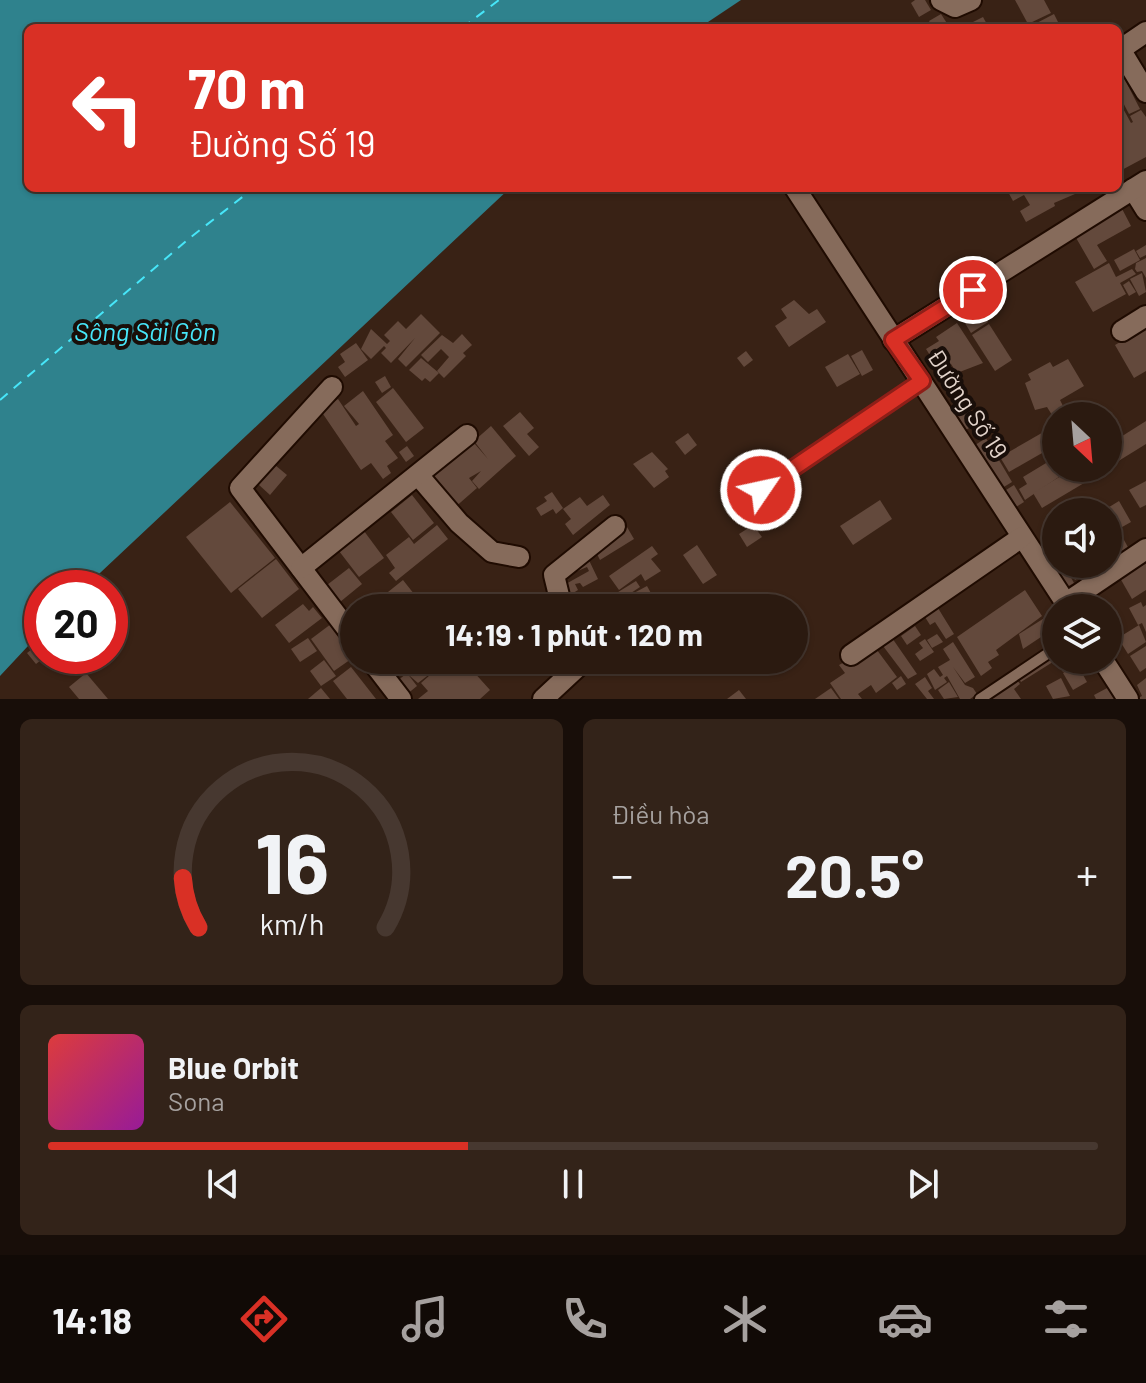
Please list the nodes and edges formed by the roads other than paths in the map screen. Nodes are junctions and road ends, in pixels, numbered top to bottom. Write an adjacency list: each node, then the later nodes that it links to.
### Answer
1 (941, 0): 2 (street)
2 (971, 0)
3 (1146, 32): 4 (street)
4 (1122, 48)
5 (1122, 55): 6 (street)
6 (1146, 92)
7 (1139, 185): 9 (street); 12 (street)
8 (798, 192): 12 (street, Đường Số 19)
9 (1146, 210)
10 (1146, 316): 11 (street)
11 (1122, 331)
12 (893, 340): 13 (street, Đường Số 19)
13 (922, 381): 17 (lane); 19 (street, Đường Số 19)
14 (332, 387): 22 (street)
15 (467, 435): 16 (street)
16 (418, 475): 21 (street); 22 (street)
17 (761, 490)
18 (615, 526): 23 (street)
19 (1022, 537): 24 (street, Đường Số 19); 27 (street)
20 (1146, 549): 25 (street)
21 (519, 557)
22 (301, 568): 26 (street)
23 (559, 594)
24 (1059, 594)
25 (1084, 594)
26 (340, 620)
27 (851, 655)
28 (1042, 657): 34 (lane)
29 (382, 674): 32 (street)
30 (570, 674): 33 (street)
31 (1112, 674): 35 (street)
32 (401, 699)
33 (543, 699)
34 (980, 699)
35 (1128, 699)

